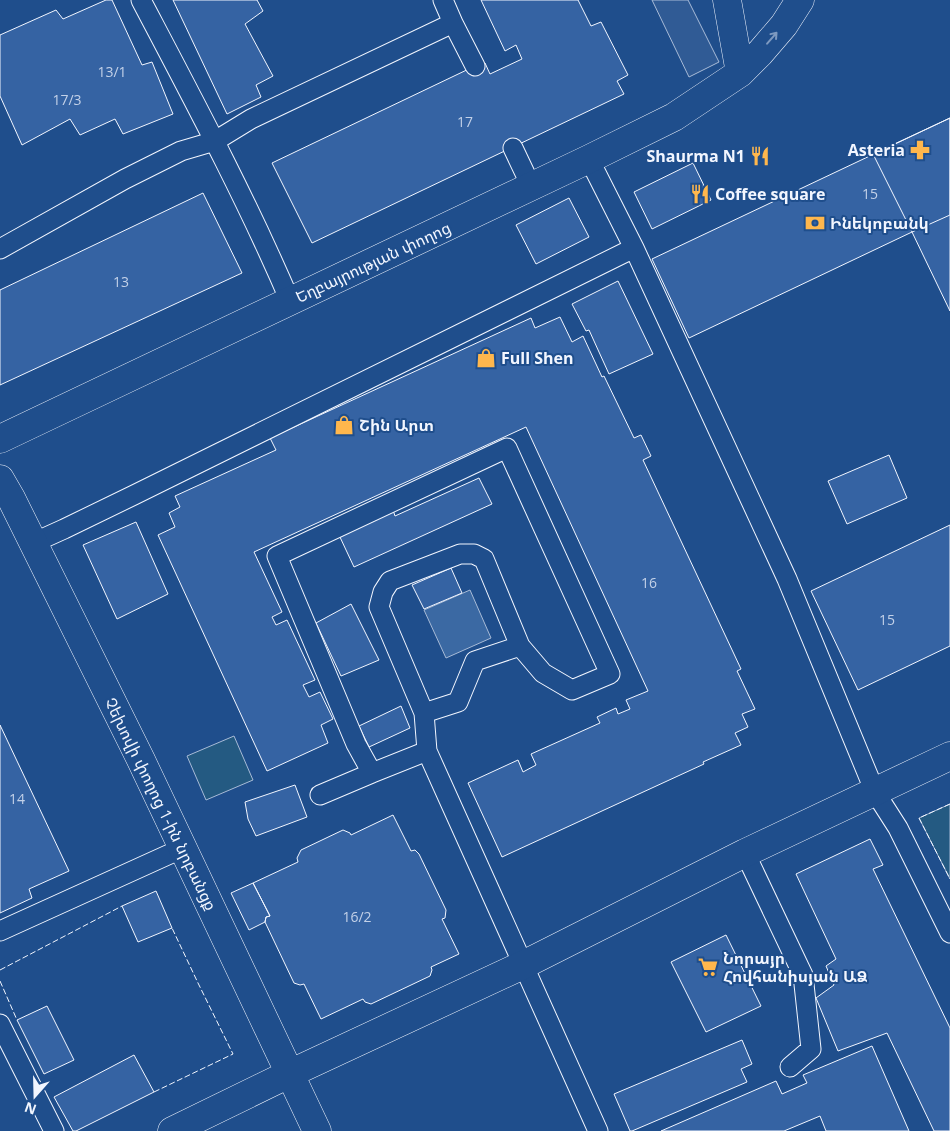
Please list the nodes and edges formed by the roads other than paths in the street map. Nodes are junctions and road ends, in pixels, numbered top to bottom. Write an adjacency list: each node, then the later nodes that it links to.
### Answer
1 (141, 0): 8 (lane)
2 (443, 0): 5 (lane)
3 (727, 0): 7 (street)
4 (800, 0): 7 (street, Եղբայրության փողոց, one-way to 4)
5 (453, 22): 6 (lane); 8 (lane)
6 (475, 66)
7 (740, 73): 10 (street, Եղբայրության փողոց)
8 (215, 141): 13 (lane); 14 (lane)
9 (513, 148): 11 (lane)
10 (589, 160): 11 (street, Եղբայրության փողոց); 12 (lane)
11 (532, 186): 14 (street, Եղբայրության փողոց)
12 (634, 248): 17 (lane); 23 (lane)
13 (0, 250)
14 (290, 301): 15 (street, Եղբայրության փողոց)
15 (0, 439)
16 (0, 479): 17 (street, Չեխովի փողոց 1-ին նրբանցք)
17 (33, 542): 25 (street, Չեխովի փողոց 1-ին նրբանցք)
18 (520, 646): 19 (lane); 19 (lane); 22 (lane)
19 (424, 713): 20 (lane)
20 (427, 751): 22 (lane); 29 (lane)
21 (950, 756): 23 (street)
22 (372, 773): 24 (lane)
23 (875, 792): 26 (street); 28 (lane)
24 (320, 795)
25 (183, 848): 27 (lane); 32 (street, Չեխովի փողոց 1-ին նրբանցք)
26 (745, 853): 29 (street); 31 (lane)
27 (0, 931)
28 (950, 933)
29 (523, 965): 32 (street); 36 (lane)
30 (0, 1024): 33 (lane)
31 (790, 1067)
32 (289, 1074): 34 (street); 35 (street, Չեխովի փողոց 1-ին նրբանցք)
33 (54, 1131)
34 (172, 1131)
35 (317, 1131)
36 (598, 1131)

